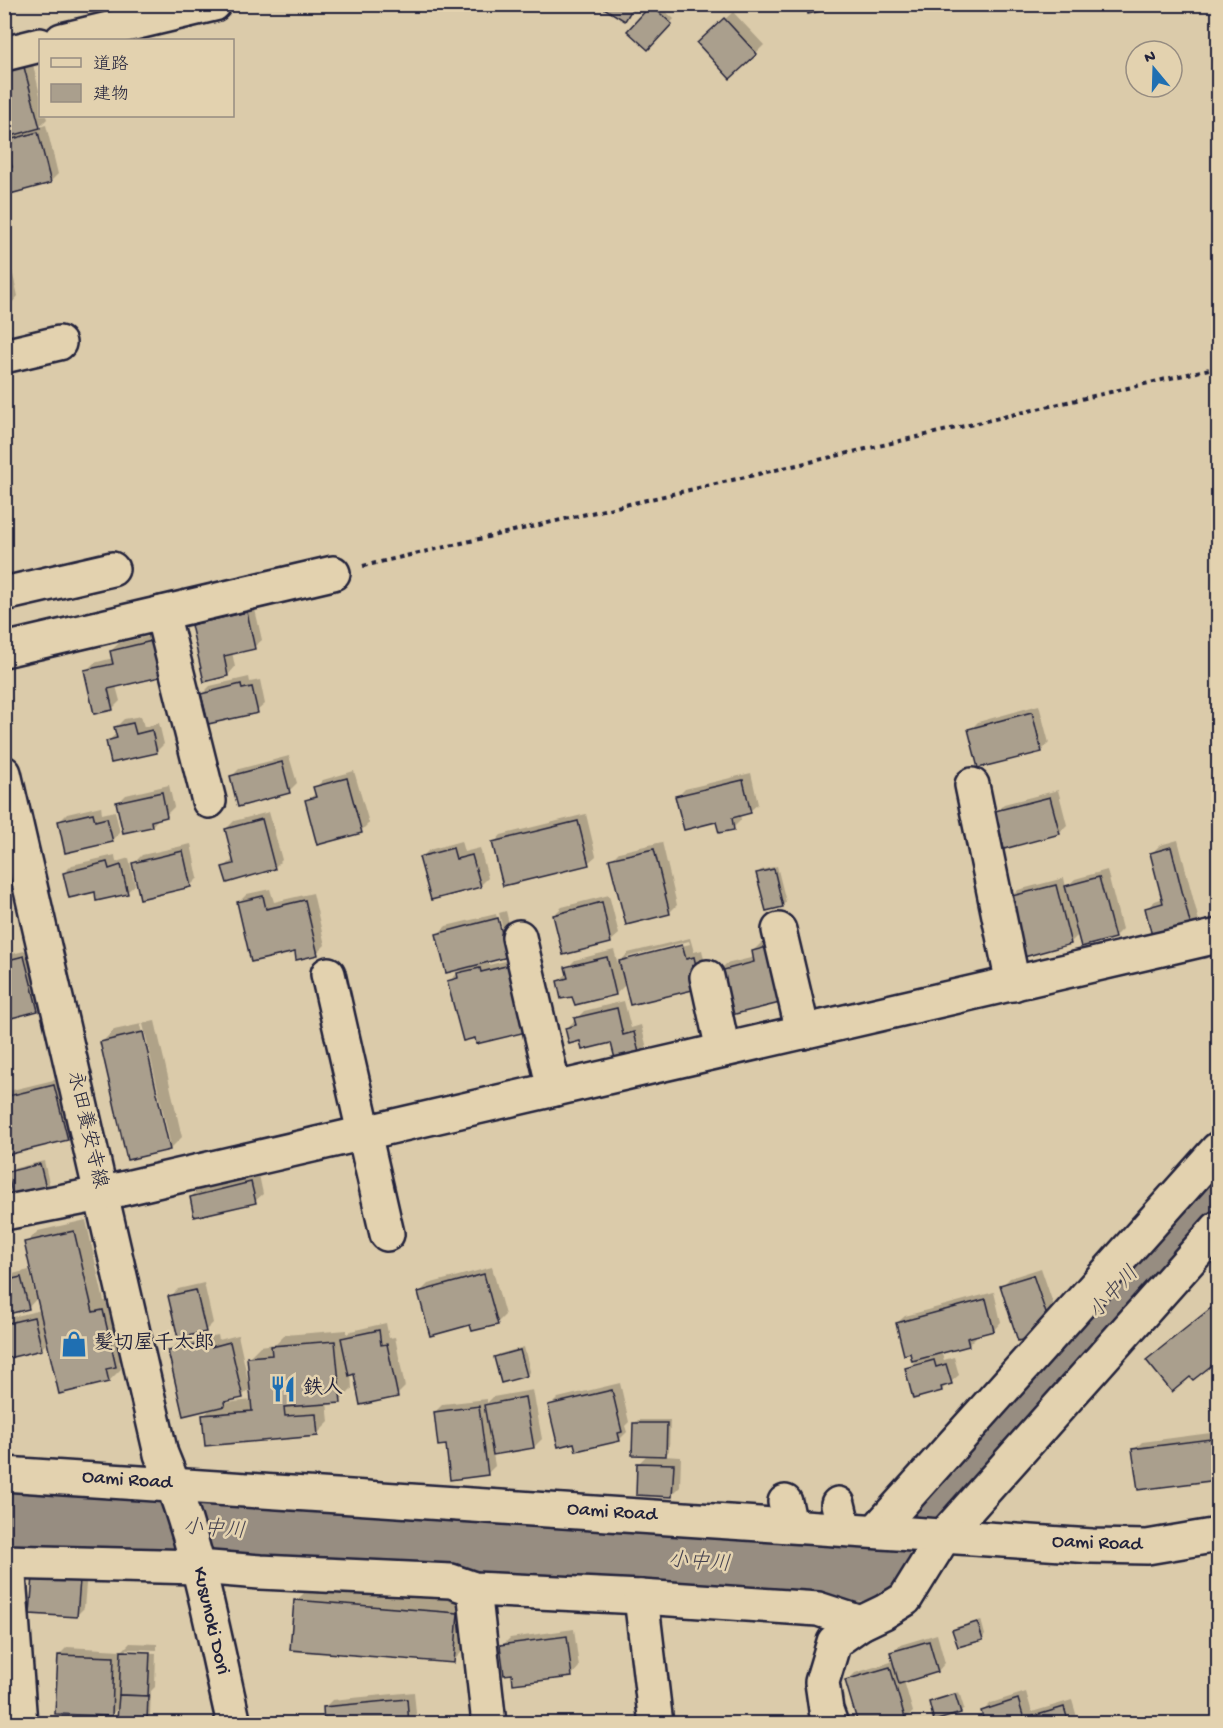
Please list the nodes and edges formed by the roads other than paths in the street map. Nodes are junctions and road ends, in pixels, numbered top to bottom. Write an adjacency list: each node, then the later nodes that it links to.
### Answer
1 (214, 4): 2 (street)
2 (66, 39)
3 (39, 45): 4 (street)
4 (4, 54)
5 (59, 344): 6 (street)
6 (4, 356)
7 (112, 569): 9 (street)
8 (333, 573): 10 (street)
9 (4, 594)
10 (162, 613): 11 (street); 14 (street)
11 (4, 650)
12 (4, 773): 26 (street, 永田養安寺線)
13 (972, 785): 20 (street)
14 (209, 801)
15 (779, 930): 21 (street)
16 (519, 936): 23 (street)
17 (1218, 936): 20 (street)
18 (328, 974): 24 (street)
19 (706, 977): 22 (street)
20 (1013, 984): 21 (street)
21 (803, 1032): 22 (street)
22 (723, 1050): 23 (street)
23 (554, 1089): 24 (street)
24 (364, 1133): 26 (street); 29 (street)
25 (1218, 1149): 32 (street)
26 (100, 1194): 27 (street); 31 (street, 永田養安寺線)
27 (4, 1213)
28 (1218, 1228): 33 (street)
29 (387, 1234)
30 (4, 1474): 31 (street, Oami Road)
31 (174, 1484): 32 (street, Oami Road); 36 (street, Kusunoki Dori)
32 (876, 1531): 33 (street, Oami Road)
33 (944, 1536): 34 (street, Oami Road); 39 (street)
34 (1218, 1536)
35 (6, 1563): 36 (street); 40 (street)
36 (198, 1567): 37 (street); 41 (street, Kusunoki Dori)
37 (474, 1589): 38 (street); 42 (street)
38 (641, 1597): 39 (street); 43 (street)
39 (861, 1623): 44 (street)
40 (21, 1724)
41 (234, 1724)
42 (489, 1724)
43 (656, 1724)
44 (831, 1724)

